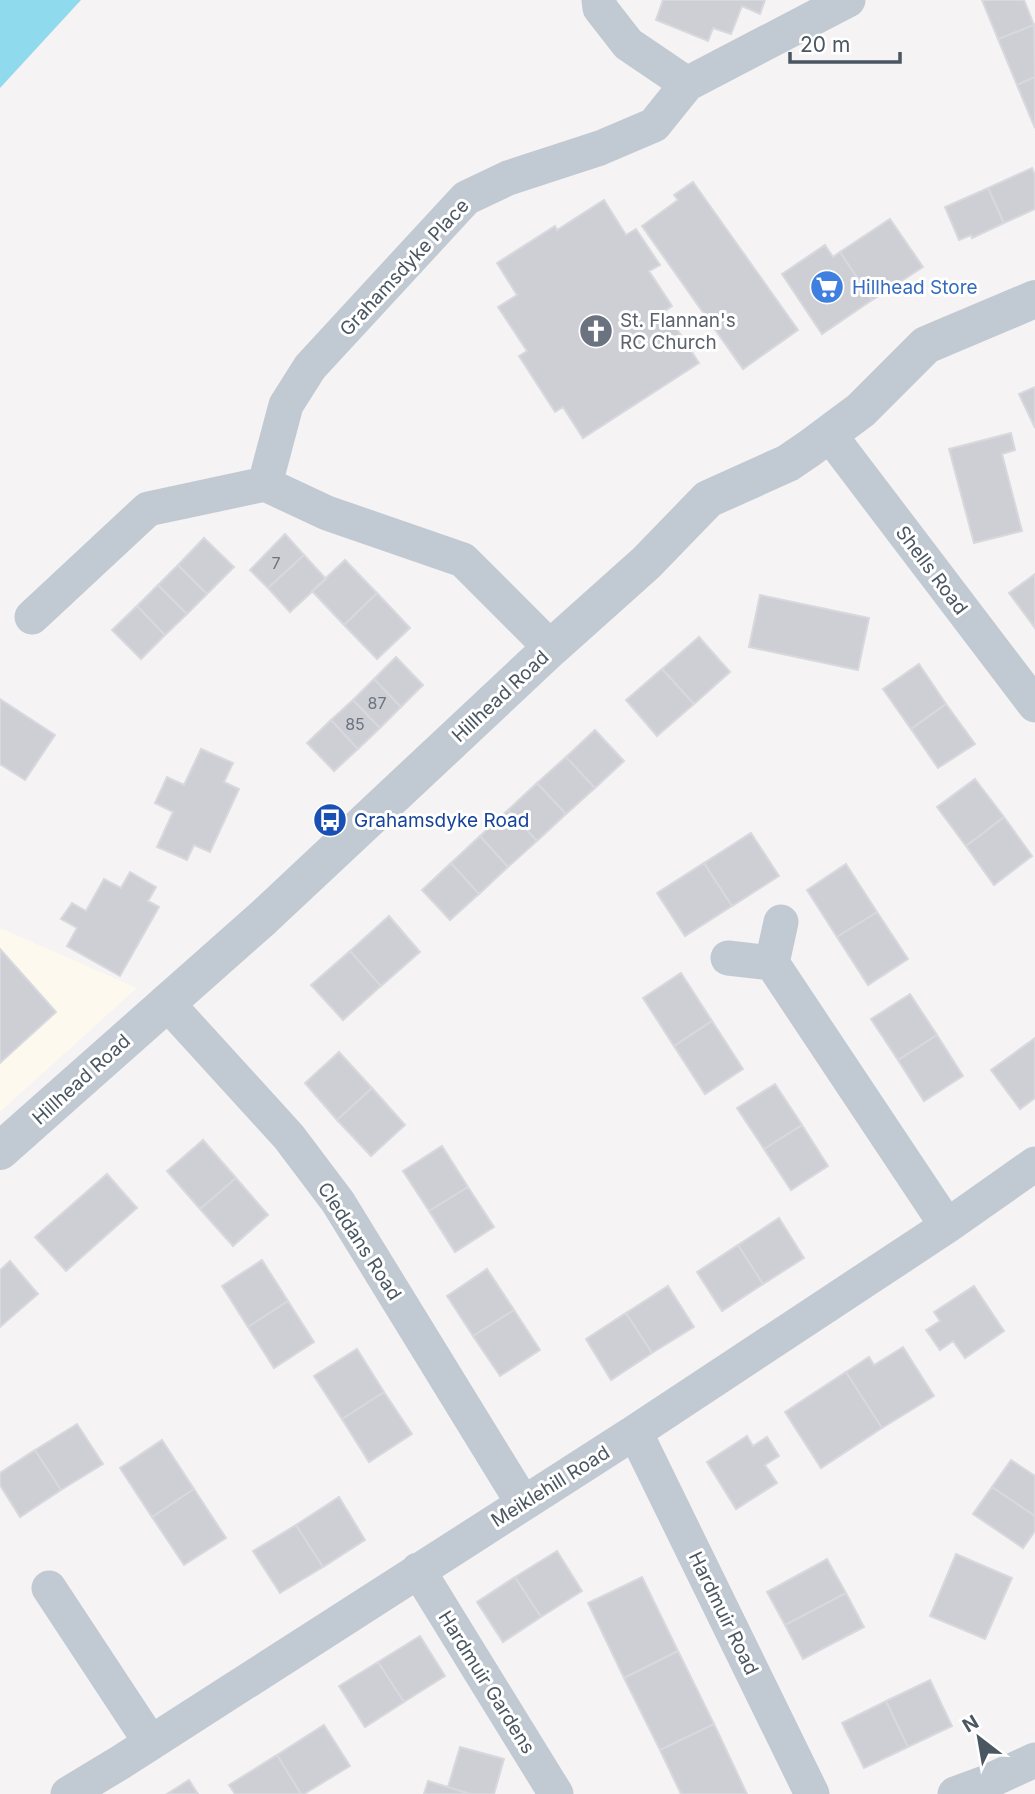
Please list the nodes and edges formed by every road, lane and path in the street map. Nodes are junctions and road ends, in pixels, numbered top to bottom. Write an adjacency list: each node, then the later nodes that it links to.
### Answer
1 (599, 0): 3 (street)
2 (848, 0): 3 (street, Grahamsdyke Place)
3 (687, 84): 6 (street, Grahamsdyke Place)
4 (1035, 299): 5 (street, Hillhead Road)
5 (829, 434): 8 (street, Hillhead Road); 9 (street, Shells Road)
6 (265, 484): 7 (street); 8 (street)
7 (32, 617)
8 (551, 648): 13 (street, Hillhead Road)
9 (1035, 705)
10 (781, 922): 12 (street)
11 (728, 958): 12 (street)
12 (772, 963): 16 (street)
13 (166, 1002): 14 (street, Hillhead Road); 18 (street, Cleddans Road)
14 (0, 1151)
15 (1035, 1164): 16 (street, Meiklehill Road)
16 (947, 1226): 17 (street, Meiklehill Road)
17 (635, 1432): 18 (street, Meiklehill Road); 25 (street, Hardmuir Road)
18 (523, 1503): 19 (street, Meiklehill Road)
19 (418, 1570): 21 (street, Meiklehill Road); 24 (street, Hardmuir Gardens)
20 (49, 1588): 21 (street)
21 (151, 1743): 23 (street, Meiklehill Road)
22 (1035, 1760): 26 (street)
23 (68, 1794)
24 (556, 1794)
25 (812, 1794)
26 (955, 1794)

